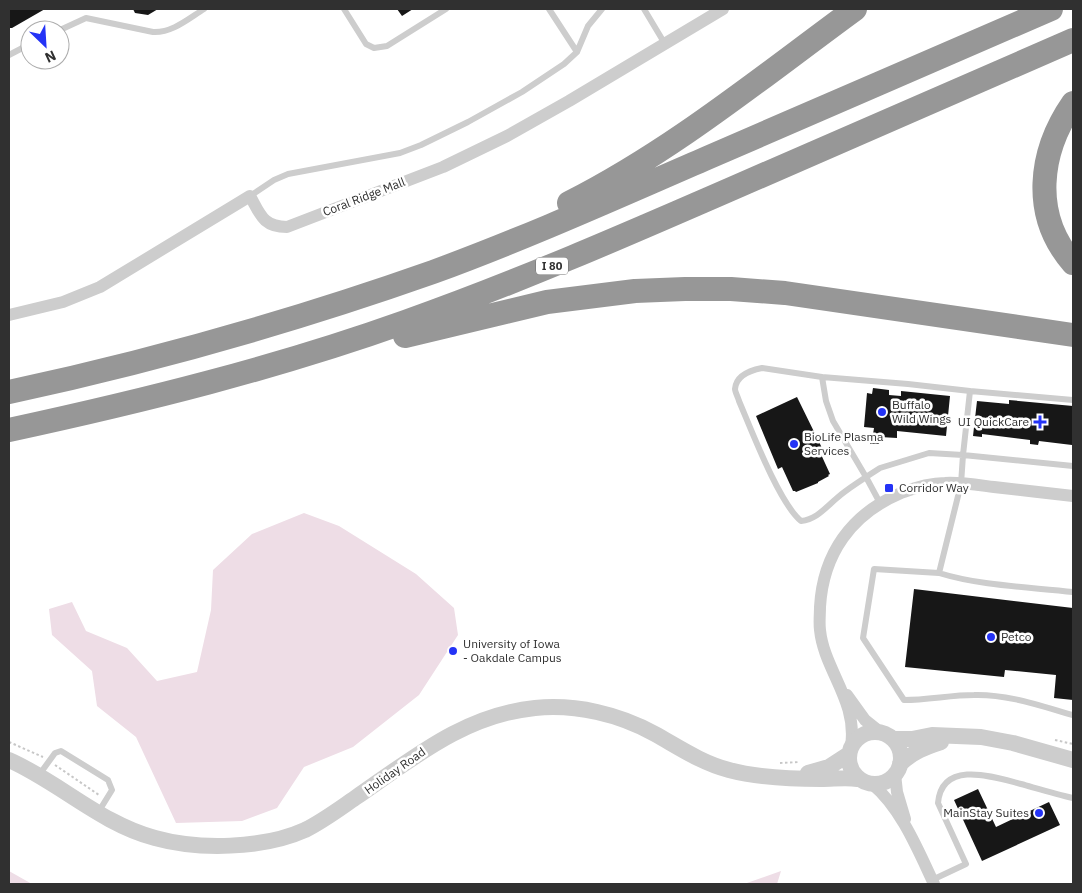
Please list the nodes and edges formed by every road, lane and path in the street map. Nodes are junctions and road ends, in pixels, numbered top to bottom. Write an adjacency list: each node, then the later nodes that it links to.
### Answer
1 (204, 9): 10 (lane)
2 (345, 9): 3 (lane)
3 (446, 9)
4 (549, 9): 13 (lane)
5 (602, 9): 13 (lane)
6 (644, 9): 12 (lane)
7 (723, 9): 12 (street, Coral Ridge Mall)
8 (855, 9): 17 (highway)
9 (1051, 9): 17 (highway)
10 (70, 25)
11 (1073, 40): 21 (highway, I 80)
12 (665, 44): 15 (street, Coral Ridge Mall)
13 (577, 52): 15 (lane)
14 (1073, 103): 16 (highway)
15 (250, 196): 18 (street)
16 (1073, 263)
17 (343, 303): 23 (highway)
18 (9, 315)
19 (1073, 335): 21 (highway)
20 (822, 378): 22 (lane); 28 (lane); 28 (lane)
21 (214, 382): 25 (highway, I 80)
22 (970, 391): 24 (lane); 26 (lane)
23 (9, 392)
24 (1073, 400)
25 (9, 430)
26 (962, 455): 27 (lane); 28 (lane); 29 (lane)
27 (1073, 466)
28 (866, 477): 31 (lane)
29 (961, 484): 30 (street); 31 (street); 32 (lane)
30 (1073, 496)
31 (880, 504): 34 (street)
32 (939, 573): 33 (lane); 35 (lane)
33 (1073, 592)
34 (841, 687): 36 (street); 38 (street)
35 (1073, 714)
36 (887, 735): 37 (street, Holiday Road); 38 (street, Holiday Road); 41 (street)
37 (962, 737): 40 (street, Holiday Road); 41 (street, Holiday Road)
38 (850, 750): 43 (street, Holiday Road); 44 (street)
39 (9, 760): 42 (street, Holiday Road)
40 (1073, 760)
41 (898, 769): 44 (street, Holiday Road); 47 (street)
42 (39, 775): 46 (street, Holiday Road); 46 (lane)
43 (792, 778): 44 (street, Holiday Road); 46 (street, Holiday Road)
44 (865, 781): 47 (street)
45 (1073, 798): 48 (lane)
46 (98, 812)
47 (907, 828): 48 (street)
48 (933, 882)

